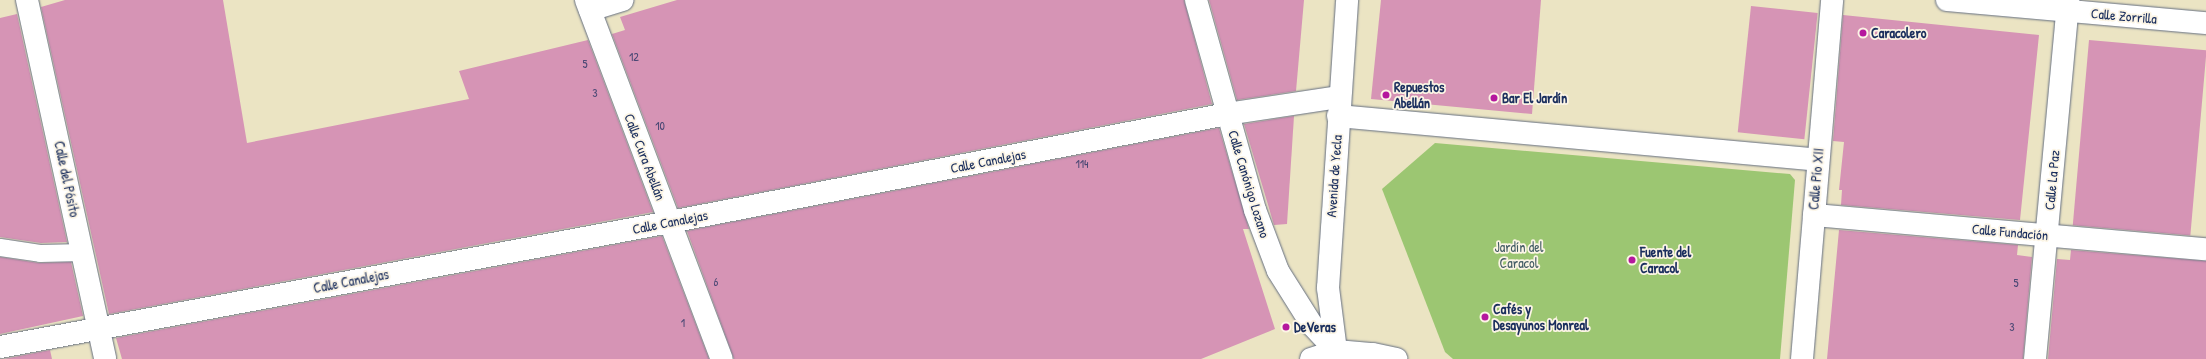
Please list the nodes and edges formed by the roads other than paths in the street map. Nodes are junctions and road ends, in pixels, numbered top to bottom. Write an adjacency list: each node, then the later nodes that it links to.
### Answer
1 (28, 0): 18 (street, Calle del Pósito)
2 (622, 0): 7 (street)
3 (1196, 0): 11 (street, Calle Canónigo Lozano)
4 (1346, 0): 10 (street, Avenida de Yecla)
5 (1832, 0): 12 (street, Calle Pío XII)
6 (1947, 0): 8 (street, Calle Zorrilla)
7 (588, 5): 14 (street, Calle Cura Abellán)
8 (2067, 5): 9 (street, Calle Zorrilla); 15 (street, Calle La Paz)
9 (2206, 24)
10 (1339, 106): 11 (street, Calle Canalejas); 12 (street, Calle Canalejas); 21 (street, Avenida de Yecla)
11 (1227, 114): 14 (street, Calle Canalejas); 21 (street, Calle Canónigo Lozano)
12 (1818, 160): 13 (street, Calle Pío XII)
13 (1814, 215): 15 (street, Calle Fundación); 26 (street, Calle Pío XII)
14 (670, 222): 19 (street, Calle Canalejas); 23 (street, Calle Cura Abellán)
15 (2046, 235): 17 (street, Calle Fundación); 27 (street, Calle La Paz)
16 (0, 247): 18 (lane)
17 (2206, 248)
18 (82, 252): 19 (street, Calle del Pósito)
19 (98, 328): 20 (street, Calle Canalejas); 22 (street, Calle del Pósito)
20 (0, 347)
21 (1338, 355): 24 (street); 25 (street)
22 (105, 359)
23 (722, 359)
24 (1311, 359)
25 (1396, 359)
26 (1802, 359)
27 (2035, 359)

